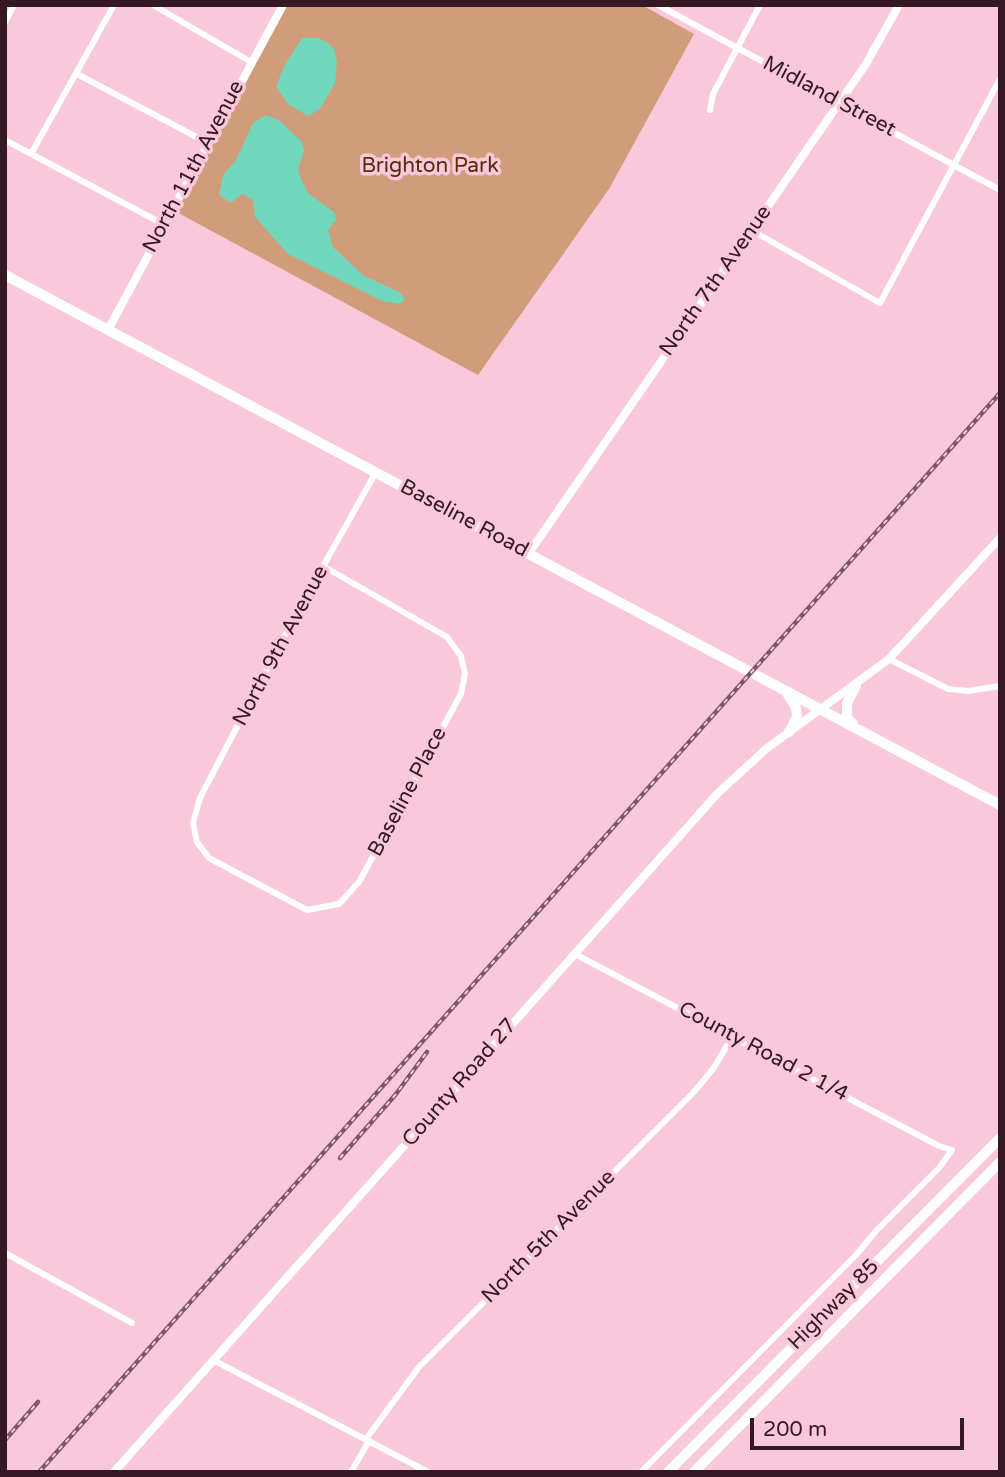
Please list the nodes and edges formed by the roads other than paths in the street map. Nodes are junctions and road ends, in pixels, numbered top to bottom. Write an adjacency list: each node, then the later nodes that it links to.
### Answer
1 (14, 5): 9 (street)
2 (114, 5): 12 (street)
3 (153, 5): 11 (street)
4 (283, 5): 11 (street, North 11th Avenue)
5 (658, 5): 8 (street, Midland Street)
6 (760, 5): 10 (street)
7 (899, 5): 14 (street, North 7th Avenue)
8 (667, 7): 10 (street, Midland Street)
9 (5, 22)
10 (737, 48): 14 (street, Midland Street); 15 (street)
11 (251, 62): 17 (street, North 11th Avenue)
12 (76, 74): 17 (street); 18 (street)
13 (1000, 79): 19 (street)
14 (839, 103): 19 (street, Midland Street); 22 (street, North 7th Avenue)
15 (709, 110)
16 (5, 140): 18 (street)
17 (208, 143): 21 (street, North 11th Avenue)
18 (31, 154): 21 (street)
19 (954, 165): 20 (street, Midland Street); 22 (street)
20 (1000, 190)
21 (163, 224): 24 (street, North 11th Avenue)
22 (751, 230): 27 (street, North 7th Avenue)
23 (5, 275): 24 (main road, Baseline Road)
24 (107, 330): 25 (main road, Baseline Road)
25 (376, 472): 27 (main road, Baseline Road); 28 (street, North 9th Avenue)
26 (1000, 538): 29 (street, County Road 27)
27 (529, 553): 32 (main road, Baseline Road)
28 (323, 566): 37 (street, North 9th Avenue); 37 (street, Baseline Place)
29 (889, 659): 30 (street, County Road 27); 31 (street)
30 (856, 686): 33 (street, County Road 27); 34 (main road)
31 (1000, 686)
32 (785, 690): 33 (main road, Baseline Road); 35 (main road)
33 (821, 709): 34 (main road, Baseline Road); 35 (street, County Road 27)
34 (855, 727): 36 (main road, Baseline Road)
35 (789, 732): 38 (street, County Road 27)
36 (1000, 804)
37 (193, 823)
38 (575, 954): 39 (street, County Road 2 1/4); 44 (street, County Road 27)
39 (733, 1036): 45 (street, North 5th Avenue); 49 (street, County Road 2 1/4)
40 (1000, 1138): 50 (highway, Highway 85)
41 (1000, 1163): 51 (highway, Highway 85)
42 (5, 1253): 43 (street)
43 (132, 1323)
44 (214, 1360): 45 (street); 46 (street, County Road 27)
45 (367, 1441): 47 (street, North 5th Avenue); 48 (street)
46 (114, 1472)
47 (351, 1472)
48 (428, 1472)
49 (641, 1472)
50 (668, 1472)
51 (694, 1472)

